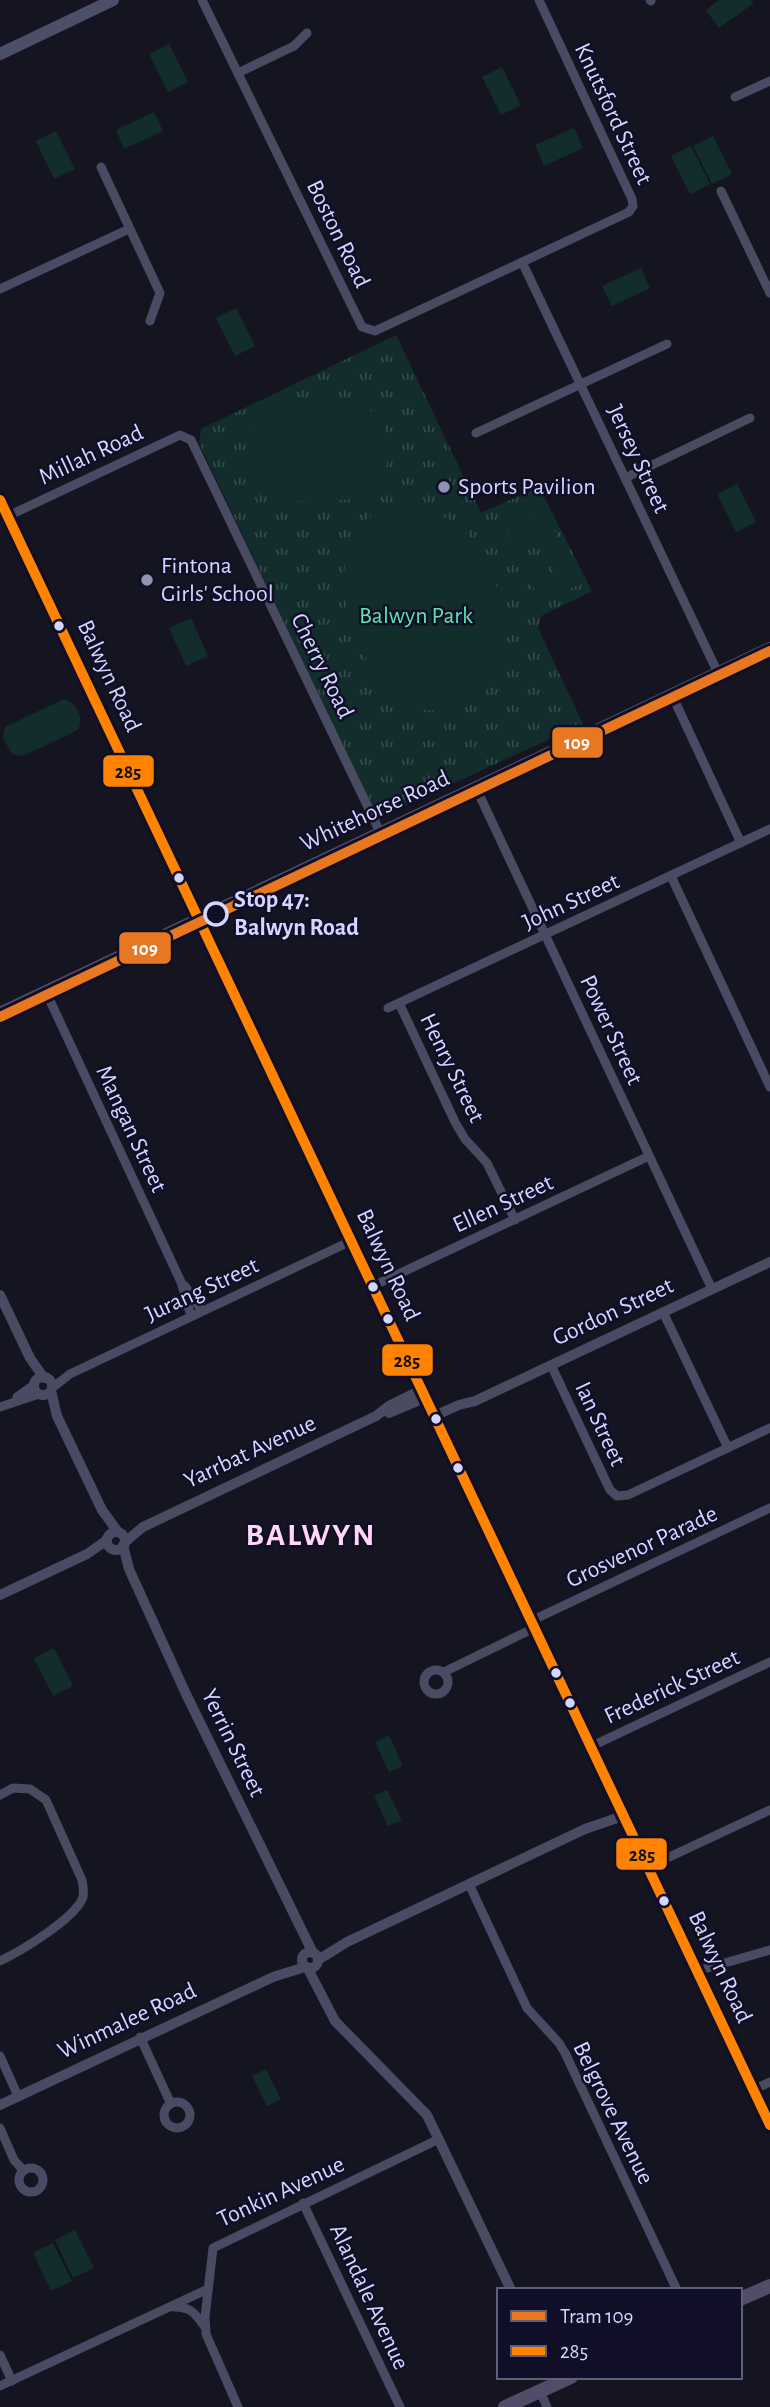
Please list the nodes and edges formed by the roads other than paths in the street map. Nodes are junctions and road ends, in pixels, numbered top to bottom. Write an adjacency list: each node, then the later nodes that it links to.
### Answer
1 (113, 0): 5 (main road)
2 (202, 0): 6 (street, Boston Road)
3 (542, 1): 12 (street, Knutsford Street)
4 (307, 33): 6 (street)
5 (0, 54)
6 (238, 73): 12 (street, Boston Road)
7 (770, 81): 8 (street)
8 (735, 97)
9 (101, 167): 11 (street)
10 (721, 191): 14 (street)
11 (129, 229): 13 (street); 15 (street)
12 (522, 262): 17 (street, Jersey Street)
13 (0, 289)
14 (770, 293)
15 (150, 321)
16 (667, 344): 17 (street)
17 (580, 384): 19 (street); 21 (street, Jersey Street)
18 (750, 418): 21 (street)
19 (476, 433)
20 (191, 440): 23 (street, Millah Road); 29 (street, Cherry Road)
21 (625, 478): 25 (street, Jersey Street)
22 (0, 499): 23 (main road, Balwyn Road)
23 (8, 516): 32 (main road, Balwyn Road)
24 (770, 649): 25 (main road, Whitehorse Road)
25 (718, 673): 26 (main road, Whitehorse Road)
26 (672, 695): 27 (main road, Whitehorse Road); 30 (street)
27 (476, 788): 29 (main road, Whitehorse Road); 33 (street, Power Street)
28 (770, 829): 30 (street, John Street)
29 (381, 834): 32 (main road, Whitehorse Road)
30 (741, 843): 31 (street, John Street)
31 (671, 876): 33 (street, John Street); 38 (street)
32 (199, 920): 34 (main road, Whitehorse Road); 41 (main road, Balwyn Road)
33 (545, 935): 35 (street, John Street); 39 (street, Power Street)
34 (46, 992): 37 (main road, Whitehorse Road); 43 (street, Mangan Street)
35 (399, 1003): 36 (street, John Street); 40 (street, Henry Street)
36 (388, 1008)
37 (0, 1014)
38 (770, 1087)
39 (649, 1156): 40 (street, Ellen Street); 45 (street, Power Street)
40 (515, 1220): 44 (street, Ellen Street)
41 (351, 1241): 44 (main road, Balwyn Road); 47 (street, Jurang Street)
42 (770, 1262): 45 (street, Gordon Street)
43 (181, 1282): 47 (street, Mangan Street); 49 (street, Mangan Street)
44 (373, 1286): 52 (main road, Balwyn Road)
45 (712, 1289): 48 (street, Gordon Street)
46 (0, 1295): 51 (street, Yerrin Street)
47 (202, 1311): 49 (street, Jurang Street)
48 (663, 1312): 50 (street, Gordon Street); 56 (street)
49 (191, 1317): 51 (street, Jurang Street)
50 (551, 1365): 54 (street, Gordon Street); 56 (street, Ian Street)
51 (43, 1387): 53 (street, Jurang Street); 58 (street, Yerrin Street)
52 (423, 1394): 54 (main road, Balwyn Road); 58 (street, Yarrbat Avenue)
53 (0, 1407)
54 (435, 1420): 60 (main road, Balwyn Road)
55 (770, 1428): 56 (street)
56 (728, 1448)
57 (770, 1508): 60 (street, Grosvenor Parade)
58 (116, 1541): 59 (street, Yarrbat Avenue); 70 (street, Yerrin Street)
59 (0, 1595)
60 (533, 1625): 62 (street, Grosvenor Parade); 63 (main road, Balwyn Road)
61 (770, 1662): 63 (street, Frederick Street)
62 (444, 1672)
63 (590, 1747): 66 (main road, Balwyn Road)
64 (0, 1795): 71 (street)
65 (770, 1810): 67 (street)
66 (621, 1812): 67 (main road, Balwyn Road); 68 (street, Winmalee Road)
67 (648, 1867): 72 (main road, Balwyn Road)
68 (469, 1884): 70 (street, Winmalee Road); 87 (street, Belgrove Avenue)
69 (770, 1950): 72 (street)
70 (310, 1960): 73 (street, Winmalee Road); 82 (street, Yerrin Street)
71 (0, 1961)
72 (697, 1971): 76 (main road, Balwyn Road)
73 (140, 2037): 77 (street, Winmalee Road); 78 (street)
74 (0, 2056): 77 (street)
75 (770, 2082): 76 (street)
76 (753, 2090): 80 (main road, Balwyn Road)
77 (18, 2096): 79 (street, Winmalee Road)
78 (171, 2104)
79 (0, 2105)
80 (770, 2125)
81 (0, 2128): 83 (street)
82 (439, 2138): 84 (street, Tonkin Avenue); 86 (street, Yerrin Street)
83 (23, 2170)
84 (303, 2203): 88 (street, Tonkin Avenue); 98 (street, Alandale Avenue)
85 (770, 2286): 89 (main road)
86 (510, 2288)
87 (676, 2288)
88 (208, 2289): 90 (street); 91 (street, Tonkin Avenue)
89 (742, 2299)
90 (172, 2308): 91 (street); 93 (street)
91 (205, 2327): 97 (street)
92 (0, 2355): 93 (street)
93 (12, 2381): 95 (street)
94 (554, 2381): 96 (main road)
95 (0, 2386)
96 (540, 2391): 99 (main road); 100 (street)
97 (238, 2407)
98 (400, 2407)
99 (505, 2407)
100 (547, 2407)

